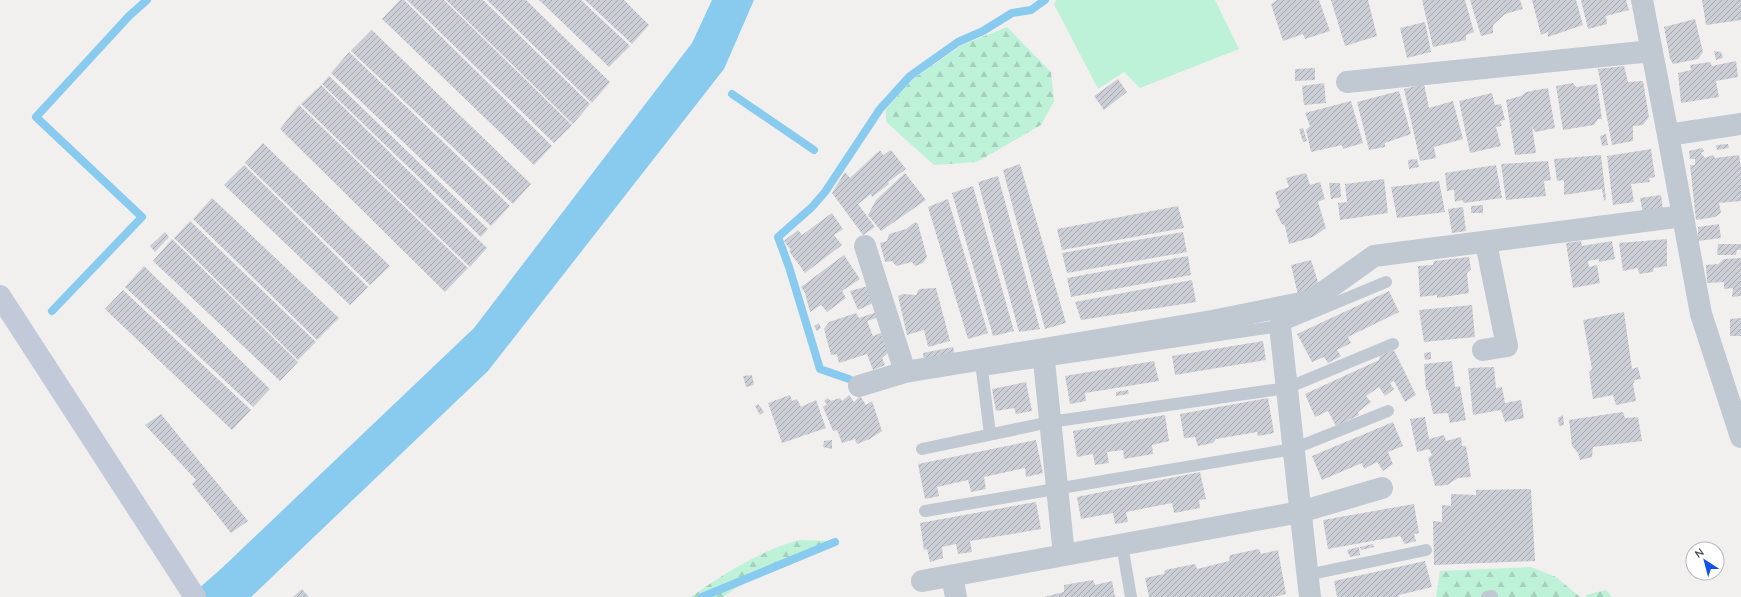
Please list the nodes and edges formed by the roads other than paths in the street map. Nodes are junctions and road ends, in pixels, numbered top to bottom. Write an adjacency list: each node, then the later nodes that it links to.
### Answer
1 (1642, 0): 2 (street)
2 (1652, 51): 3 (street); 5 (street)
3 (1347, 82)
4 (1741, 124): 5 (street)
5 (1668, 134): 6 (street)
6 (1683, 216): 7 (street); 24 (street)
7 (1486, 243): 9 (street); 15 (street)
8 (865, 246): 18 (street)
9 (1393, 255): 12 (street); 17 (street)
10 (1386, 282): 12 (lane)
11 (0, 296): 37 (street)
12 (1316, 311): 13 (lane)
13 (1280, 326): 16 (lane); 20 (street)
14 (1393, 344): 20 (lane)
15 (1483, 350)
16 (1044, 361): 17 (lane); 22 (street)
17 (981, 365): 18 (street); 23 (lane)
18 (905, 372): 19 (street)
19 (859, 386)
20 (1287, 388): 22 (lane); 26 (street)
21 (1388, 411): 26 (lane)
22 (1050, 422): 23 (lane); 28 (street)
23 (990, 434): 25 (lane)
24 (1741, 437)
25 (922, 449)
26 (1293, 450): 28 (lane); 30 (street)
27 (1382, 488): 30 (street)
28 (1058, 489): 29 (lane); 33 (street)
29 (925, 511)
30 (1300, 512): 31 (street); 34 (street)
31 (1122, 545): 33 (street); 39 (lane)
32 (1426, 550): 34 (lane)
33 (1064, 555): 35 (street)
34 (1307, 575): 40 (street)
35 (952, 576): 36 (street); 38 (street)
36 (922, 581)
37 (195, 597)
38 (956, 597)
39 (1131, 597)
40 (1310, 597)

